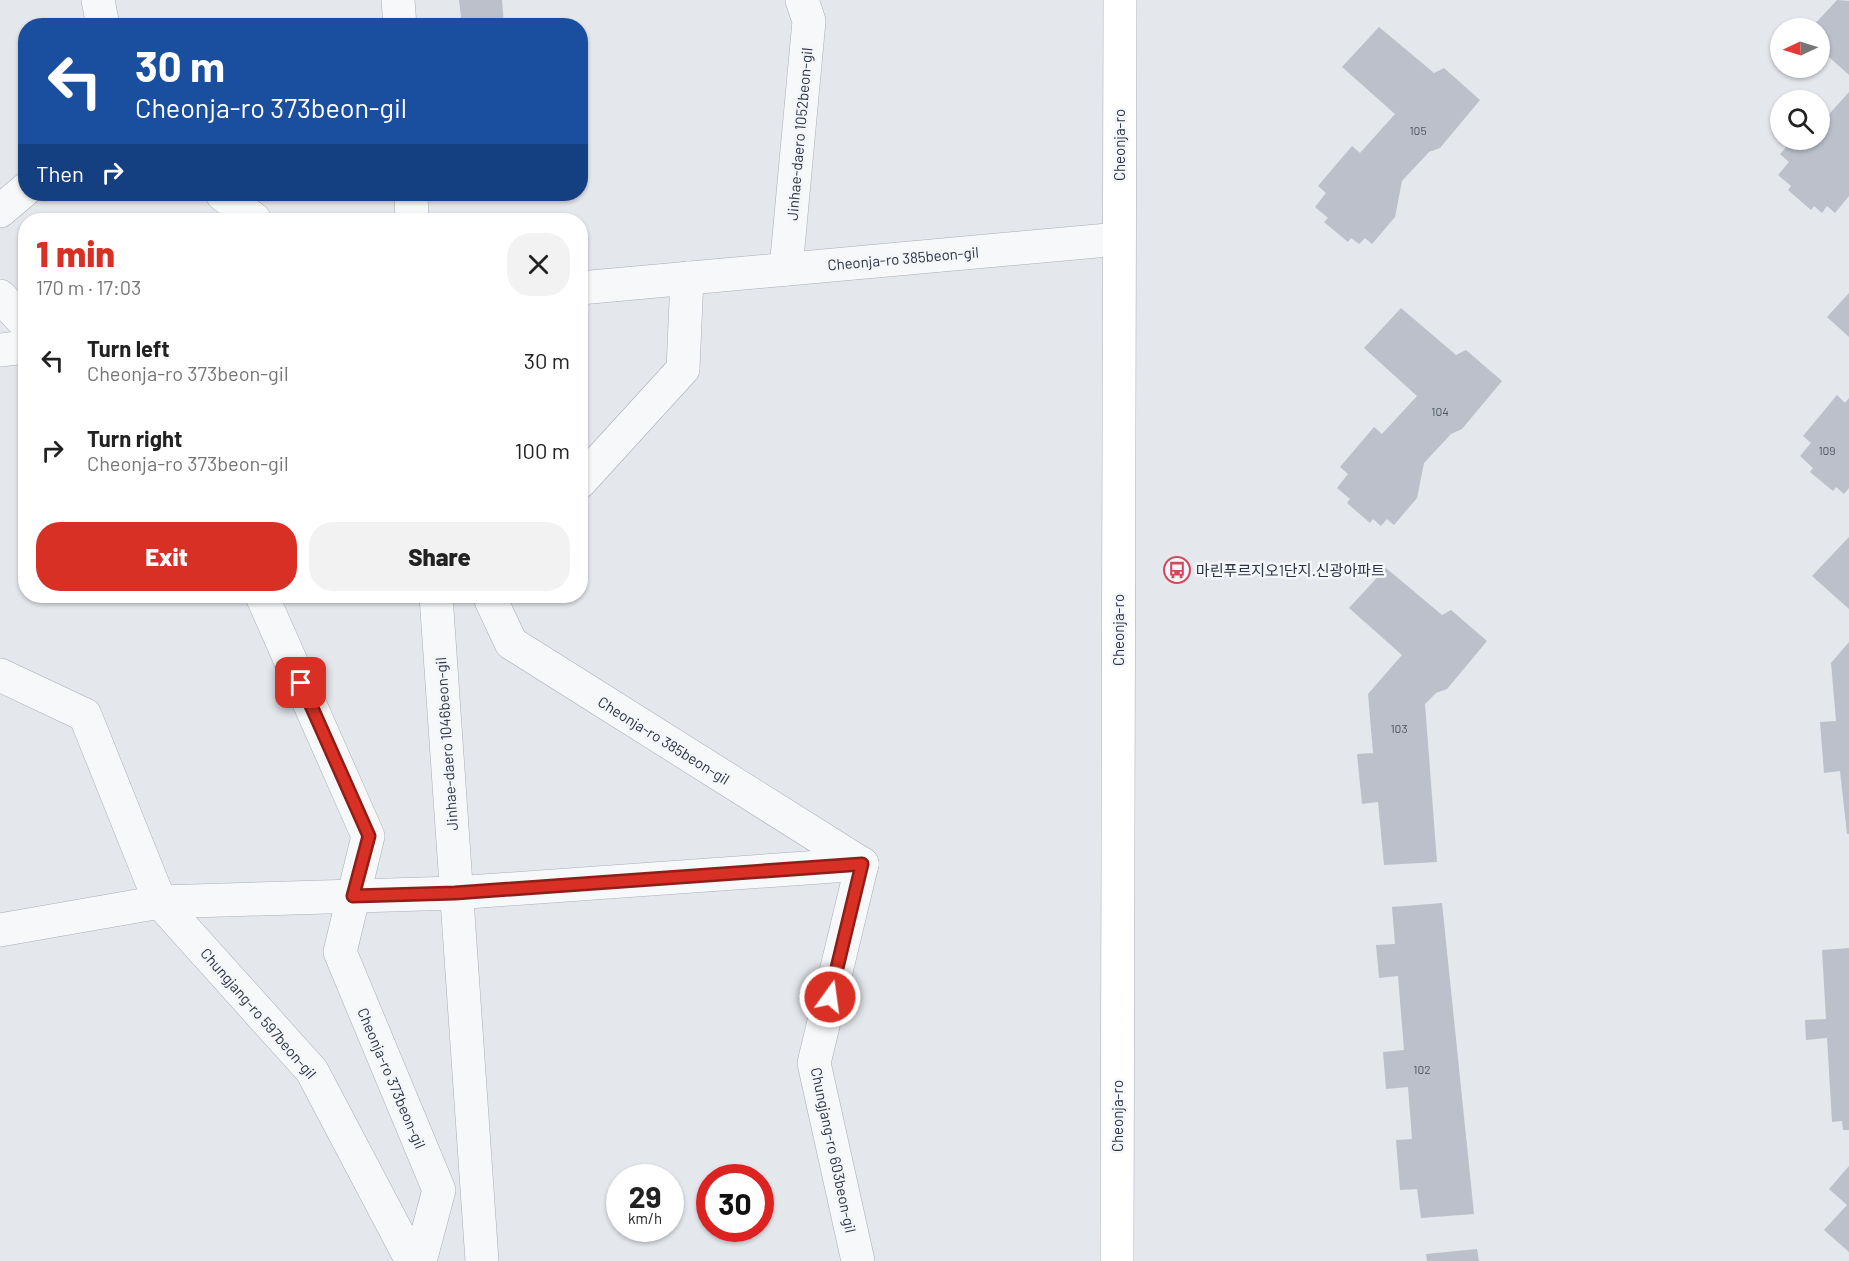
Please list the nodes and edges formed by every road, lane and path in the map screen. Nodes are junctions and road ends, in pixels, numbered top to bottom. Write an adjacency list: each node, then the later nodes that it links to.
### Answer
1 (98, 0): 5 (street)
2 (398, 0): 6 (street)
3 (802, 0): 12 (street, Jinhae-daero 1052beon-gil)
4 (1120, 0): 11 (main road, Cheonja-ro)
5 (101, 18)
6 (399, 18)
7 (18, 196): 9 (street)
8 (231, 201): 10 (street)
9 (0, 211)
10 (246, 213)
11 (1119, 239): 12 (street, Cheonja-ro 385beon-gil); 33 (main road, Cheonja-ro)
12 (786, 269): 13 (street, Cheonja-ro 385beon-gil)
13 (687, 278): 14 (street, Cheonja-ro 385beon-gil); 19 (street)
14 (588, 287)
15 (0, 296): 16 (street)
16 (18, 315)
17 (18, 348): 18 (street)
18 (0, 350)
19 (588, 473)
20 (265, 603): 26 (street, Cheonja-ro 373beon-gil)
21 (436, 603): 25 (street, Jinhae-daero 1046beon-gil)
22 (492, 603): 24 (street, Cheonja-ro 385beon-gil)
23 (0, 675): 27 (street)
24 (862, 864): 25 (street); 32 (street, Chungjang-ro 603beon-gil)
25 (455, 893): 26 (street); 31 (street)
26 (353, 896): 27 (street); 30 (street, Cheonja-ro 373beon-gil)
27 (160, 902): 28 (street); 29 (street, Chungjang-ro 597beon-gil)
28 (0, 930)
29 (412, 1261)
30 (420, 1261)
31 (482, 1261)
32 (858, 1261)
33 (1116, 1261)

